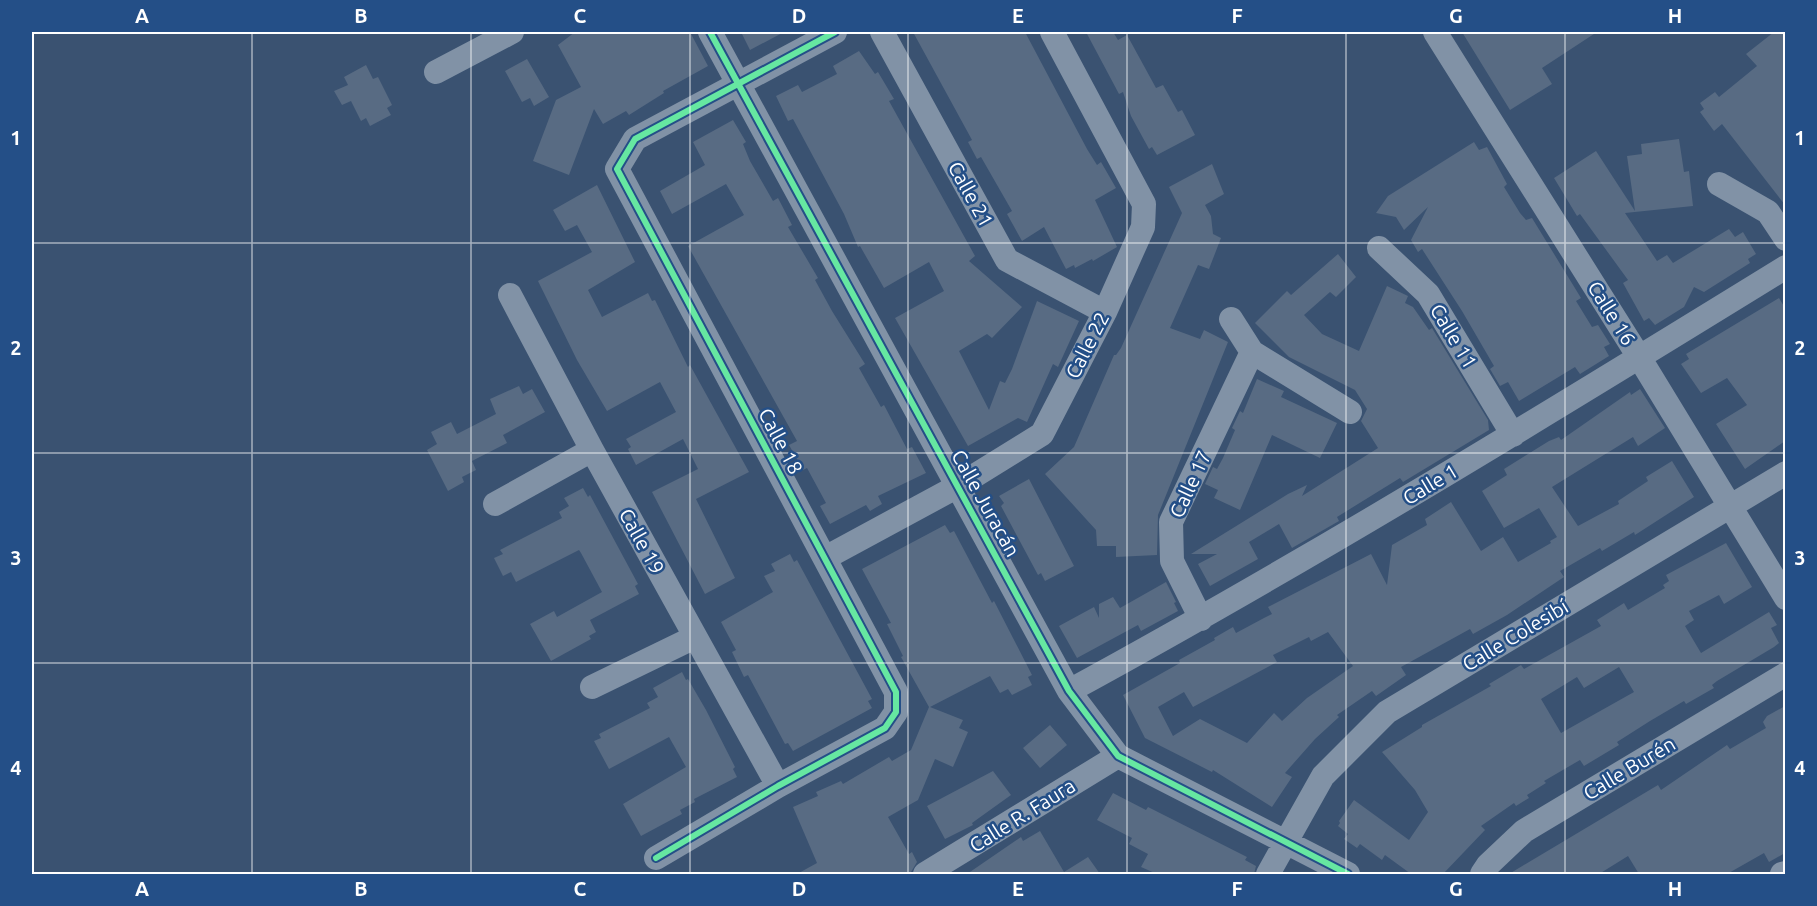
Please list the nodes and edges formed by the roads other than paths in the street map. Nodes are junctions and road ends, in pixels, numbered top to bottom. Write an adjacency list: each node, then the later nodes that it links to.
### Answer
1 (512, 32): 7 (street)
2 (711, 32): 8 (street, Calle Juracán)
3 (835, 32): 8 (street, Calle 18)
4 (882, 32): 14 (street, Calle 21)
5 (1052, 32): 14 (street, Calle 22)
6 (1435, 32): 17 (street, Calle 16)
7 (436, 72)
8 (740, 85): 22 (street, Calle Juracán); 25 (street, Calle 18)
9 (1719, 184): 10 (street)
10 (1785, 239)
11 (1380, 248): 19 (street, Calle 11)
12 (1785, 267): 17 (street, Calle 1)
13 (510, 295): 20 (street, Calle 19)
14 (1105, 312): 22 (street, Calle 22)
15 (1231, 319): 16 (street)
16 (1252, 352): 18 (street); 27 (street, Calle 17)
17 (1639, 357): 19 (street, Calle 1); 24 (street, Calle 16)
18 (1350, 412)
19 (1513, 435): 27 (street, Calle 1)
20 (592, 450): 23 (street); 28 (street, Calle 19)
21 (1785, 473): 24 (street, Calle Colesibí)
22 (958, 486): 25 (street, Calle 22); 31 (street, Calle Juracán)
23 (495, 504)
24 (1730, 506): 26 (street, Calle 16); 34 (street, Calle Colesibí)
25 (825, 558): 33 (street, Calle 18)
26 (1785, 598)
27 (1201, 619): 31 (street, Calle 1)
28 (695, 637): 30 (street); 33 (street, Calle 19)
29 (1785, 674): 39 (street, Calle Burén)
30 (592, 687)
31 (1070, 692): 32 (street, Calle Juracán)
32 (1118, 756): 34 (street, Calle Juracán); 36 (street, Calle R. Faura)
33 (778, 786): 35 (street, Calle 18)
34 (1285, 842): 37 (street, Calle Colesibí); 38 (street, Calle Juracán)
35 (656, 858)
36 (925, 874)
37 (1268, 874)
38 (1348, 874)
39 (1482, 874)

